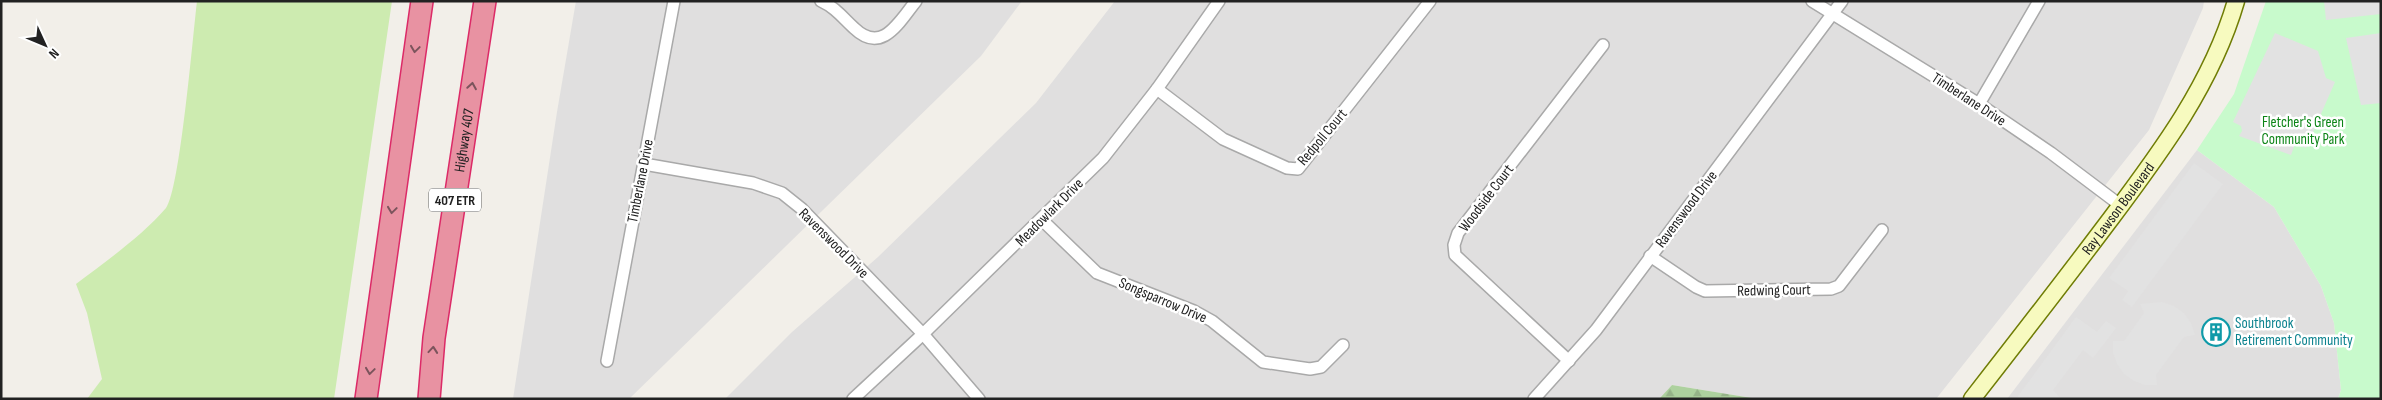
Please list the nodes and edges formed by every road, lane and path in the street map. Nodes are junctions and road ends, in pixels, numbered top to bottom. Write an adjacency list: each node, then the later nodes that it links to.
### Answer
1 (422, 1): 25 (highway, one-way to 25)
2 (485, 1): 26 (highway, Highway 407 / 407 ETR, one-way to 2)
3 (674, 1): 16 (street, Timberlane Drive)
4 (821, 1): 5 (street)
5 (916, 1)
6 (1219, 1): 14 (street, Meadowlark Drive)
7 (1430, 1): 14 (street, Redpoll Court)
8 (1812, 1): 12 (street, Timberlane Drive)
9 (1842, 1): 12 (street, Ravenswood Drive)
10 (2039, 1): 15 (street)
11 (2236, 1): 17 (street, Ray Lawson Boulevard)
12 (1833, 15): 15 (street, Timberlane Drive); 20 (street, Ravenswood Drive)
13 (1603, 44): 24 (street, Woodside Court)
14 (1157, 89): 18 (street, Meadowlark Drive)
15 (1979, 104): 17 (street, Timberlane Drive)
16 (644, 164): 21 (street, Ravenswood Drive); 23 (street, Timberlane Drive)
17 (2120, 205): 30 (street, Ray Lawson Boulevard)
18 (1042, 220): 21 (street, Meadowlark Drive); 22 (street, Songsparrow Drive)
19 (1882, 230): 20 (street, Redwing Court)
20 (1650, 256): 24 (street, Ravenswood Drive)
21 (923, 334): 27 (street, Meadowlark Drive); 28 (street, Ravenswood Drive)
22 (1343, 345)
23 (607, 361)
24 (1569, 361): 29 (street, Ravenswood Drive)
25 (366, 399)
26 (429, 399)
27 (853, 399)
28 (979, 399)
29 (1534, 399)
30 (1972, 399)

